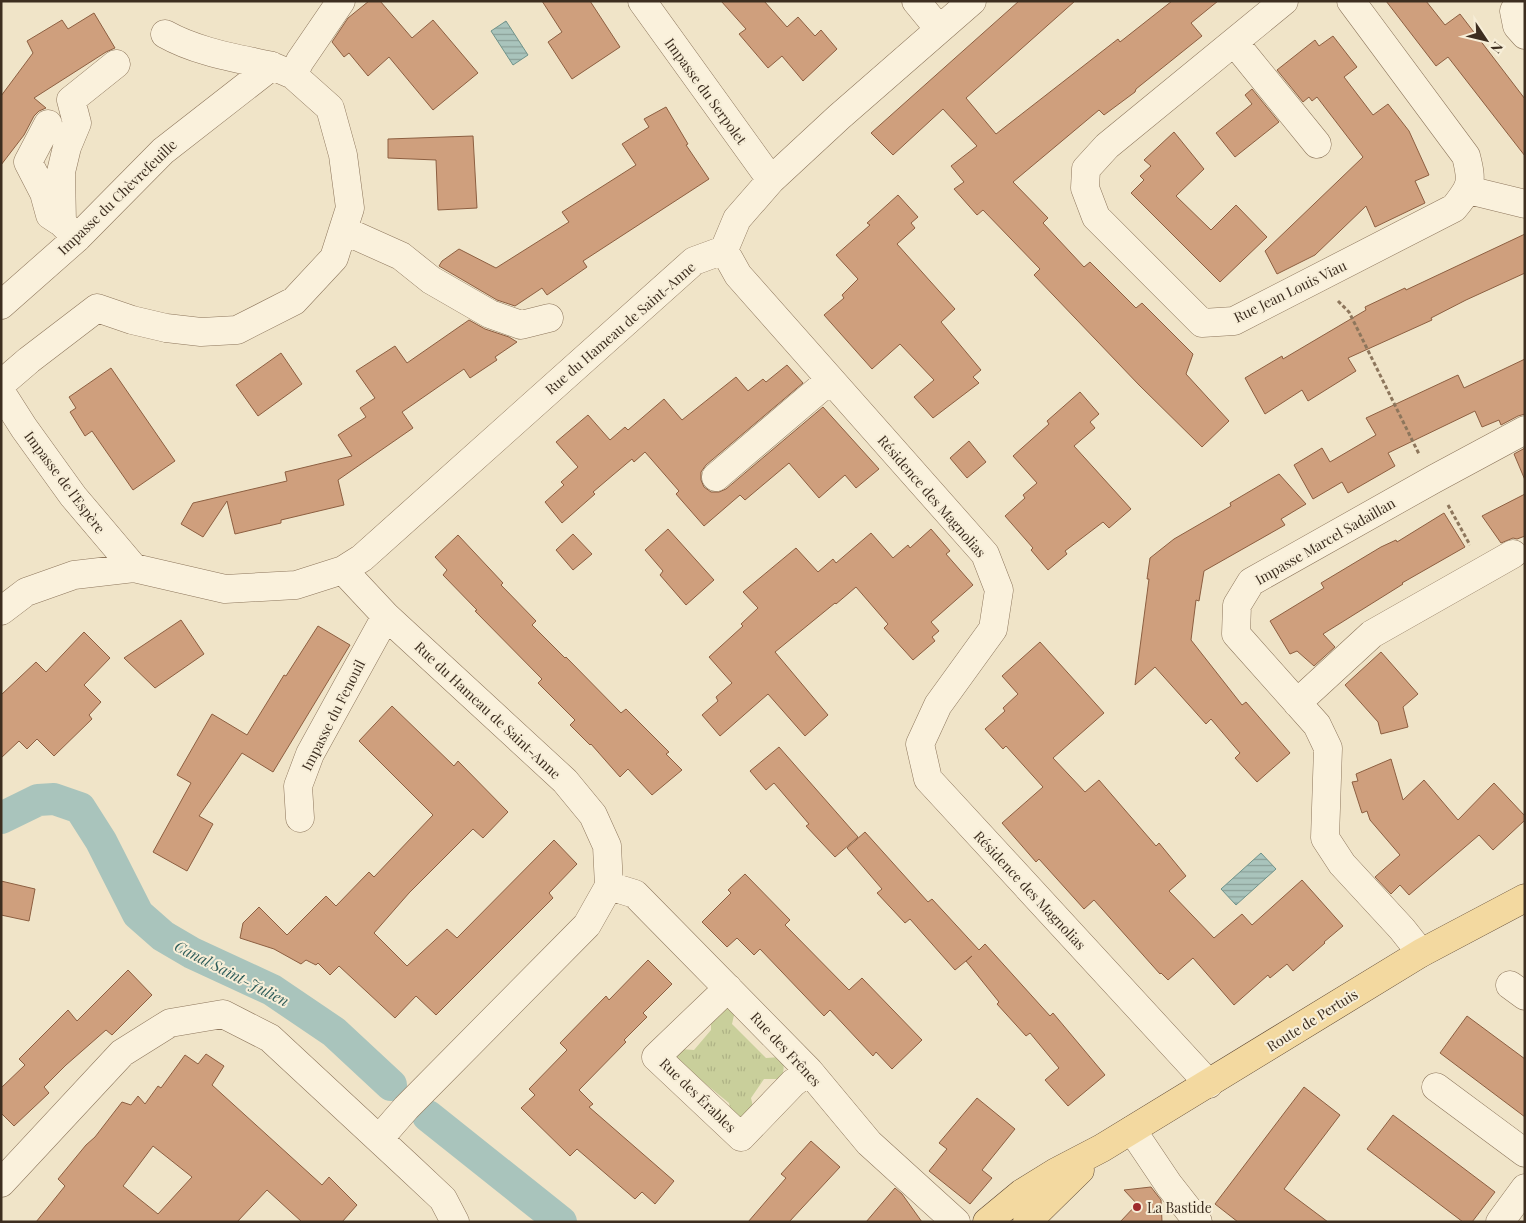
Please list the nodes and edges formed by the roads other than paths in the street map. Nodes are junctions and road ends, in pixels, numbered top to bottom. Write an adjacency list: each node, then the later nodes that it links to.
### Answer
1 (341, 1): 13 (street)
2 (642, 1): 16 (street, Impasse du Serpolet)
3 (916, 1): 8 (street)
4 (972, 1): 8 (street)
5 (1284, 1): 11 (street, Rue Jean Louis Viau)
6 (1351, 1): 17 (street)
7 (1520, 1): 10 (street)
8 (939, 29): 16 (street)
9 (165, 34): 13 (street)
10 (1525, 35)
11 (1234, 42): 15 (street); 17 (street, Rue Jean Louis Viau)
12 (116, 64): 19 (street)
13 (282, 70): 19 (street, Impasse du Chèvrefeuille); 20 (street)
14 (48, 124): 19 (street)
15 (1317, 144)
16 (771, 180): 21 (street)
17 (1468, 190): 18 (street)
18 (1525, 204)
19 (70, 230): 22 (street, Impasse du Chèvrefeuille)
20 (343, 230): 23 (street); 25 (street)
21 (724, 250): 24 (street, Résidence des Magnolias); 31 (street, Rue du Hameau de Saint-Anne)
22 (1, 305)
23 (549, 318)
24 (830, 380): 28 (street); 41 (street, Résidence des Magnolias)
25 (1, 384)
26 (1, 392): 30 (street, Impasse de l'Espère)
27 (1525, 430): 34 (street, Impasse Marcel Sadaillan)
28 (716, 477)
29 (1513, 554): 34 (street)
30 (134, 568): 31 (street); 32 (street)
31 (343, 570): 33 (street, Rue du Hameau de Saint-Anne)
32 (1, 611)
33 (386, 616): 35 (street, Impasse du Fenouil); 36 (street, Rue du Hameau de Saint-Anne)
34 (1297, 703): 38 (street, Impasse Marcel Sadaillan)
35 (300, 818)
36 (609, 886): 39 (street, Rue des Frênes); 44 (street)
37 (1525, 898): 38 (main road, Route de Pertuis)
38 (1421, 953): 41 (main road, Route de Pertuis)
39 (728, 988): 40 (street, Rue des Frênes); 40 (street, Rue des Érables)
40 (808, 1071): 50 (street, Rue des Frênes)
41 (1209, 1084): 43 (main road, Route de Pertuis)
42 (1436, 1087): 46 (street)
43 (1132, 1130): 45 (main road, Route de Pertuis); 53 (street)
44 (380, 1139): 47 (street); 49 (street)
45 (1102, 1148): 51 (main road, Route de Pertuis); 52 (main road, Route de Pertuis)
46 (1525, 1153)
47 (1, 1183)
48 (1525, 1188): 54 (street)
49 (456, 1222)
50 (956, 1222)
51 (987, 1222)
52 (1027, 1222)
53 (1198, 1222)
54 (1500, 1222)

